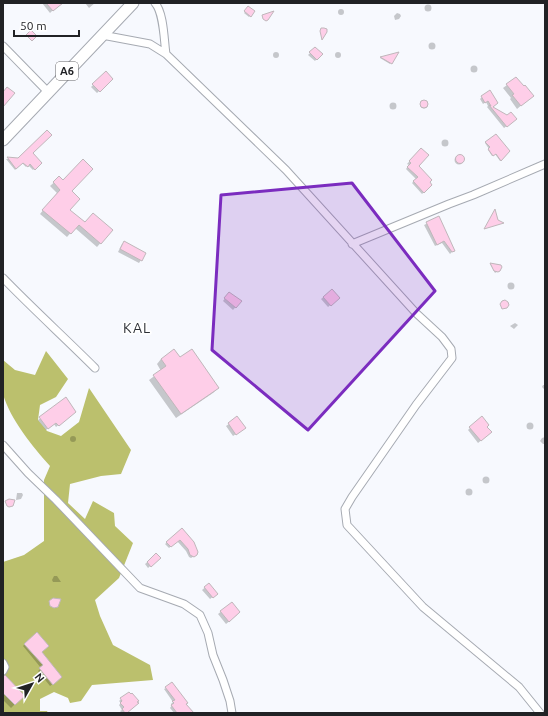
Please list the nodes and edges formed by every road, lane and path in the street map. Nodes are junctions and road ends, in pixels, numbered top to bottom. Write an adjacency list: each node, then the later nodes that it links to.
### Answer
1 (133, 3): 3 (main road, A6)
2 (155, 3): 5 (street)
3 (102, 35): 5 (street); 6 (main road, A6)
4 (3, 46): 6 (street)
5 (166, 54): 9 (street)
6 (48, 92): 7 (main road, A6)
7 (3, 140)
8 (545, 164): 9 (street)
9 (352, 244): 16 (street)
10 (3, 278): 11 (street)
11 (95, 368)
12 (3, 445): 15 (street)
13 (3, 663): 14 (street)
14 (3, 671)
15 (232, 713)
16 (540, 713)

